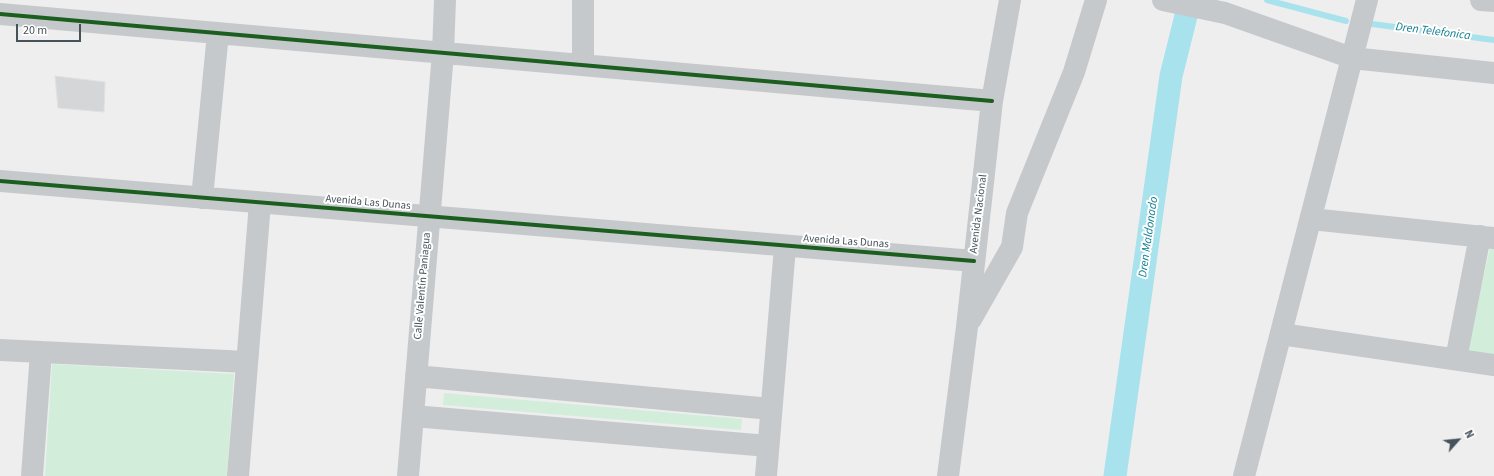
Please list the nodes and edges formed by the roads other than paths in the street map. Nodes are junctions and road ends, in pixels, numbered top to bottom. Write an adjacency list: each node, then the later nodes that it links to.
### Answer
1 (445, 0): 12 (street, Calle Valentín Paniagua)
2 (583, 0): 14 (street)
3 (1010, 0): 16 (street, Avenida Nacional)
4 (1096, 0): 25 (street)
5 (1163, 0): 9 (street)
6 (1367, 0): 13 (street)
7 (1481, 0): 8 (street)
8 (1494, 2)
9 (1228, 6): 13 (street)
10 (0, 14): 11 (street)
11 (218, 33): 12 (street); 18 (street)
12 (442, 53): 14 (street); 20 (street, Calle Valentín Paniagua)
13 (1352, 58): 15 (street); 21 (street)
14 (583, 65): 16 (street)
15 (1494, 73)
16 (992, 101): 24 (street, Avenida Nacional)
17 (0, 181): 18 (street, Avenida Las Dunas)
18 (202, 198): 19 (street, Avenida Las Dunas)
19 (260, 203): 20 (street, Avenida Las Dunas); 30 (street)
20 (429, 217): 23 (street, Avenida Las Dunas); 32 (street, Calle Valentín Paniagua)
21 (1312, 219): 22 (street); 26 (street)
22 (1487, 237): 29 (street)
23 (785, 247): 24 (street, Avenida Las Dunas); 33 (street)
24 (974, 262): 25 (street, Avenida Nacional)
25 (967, 327): 40 (street, Avenida Nacional)
26 (1281, 334): 29 (street); 41 (street)
27 (0, 350): 28 (street)
28 (41, 352): 30 (street); 36 (street)
29 (1456, 359): 31 (street)
30 (247, 362): 37 (street)
31 (1494, 365)
32 (416, 376): 33 (street); 34 (street, Calle Valentín Paniagua)
33 (771, 409): 35 (street)
34 (413, 416): 35 (street); 38 (street, Calle Valentín Paniagua)
35 (768, 446): 39 (street)
36 (32, 476)
37 (238, 476)
38 (408, 476)
39 (766, 476)
40 (948, 476)
41 (1244, 476)

